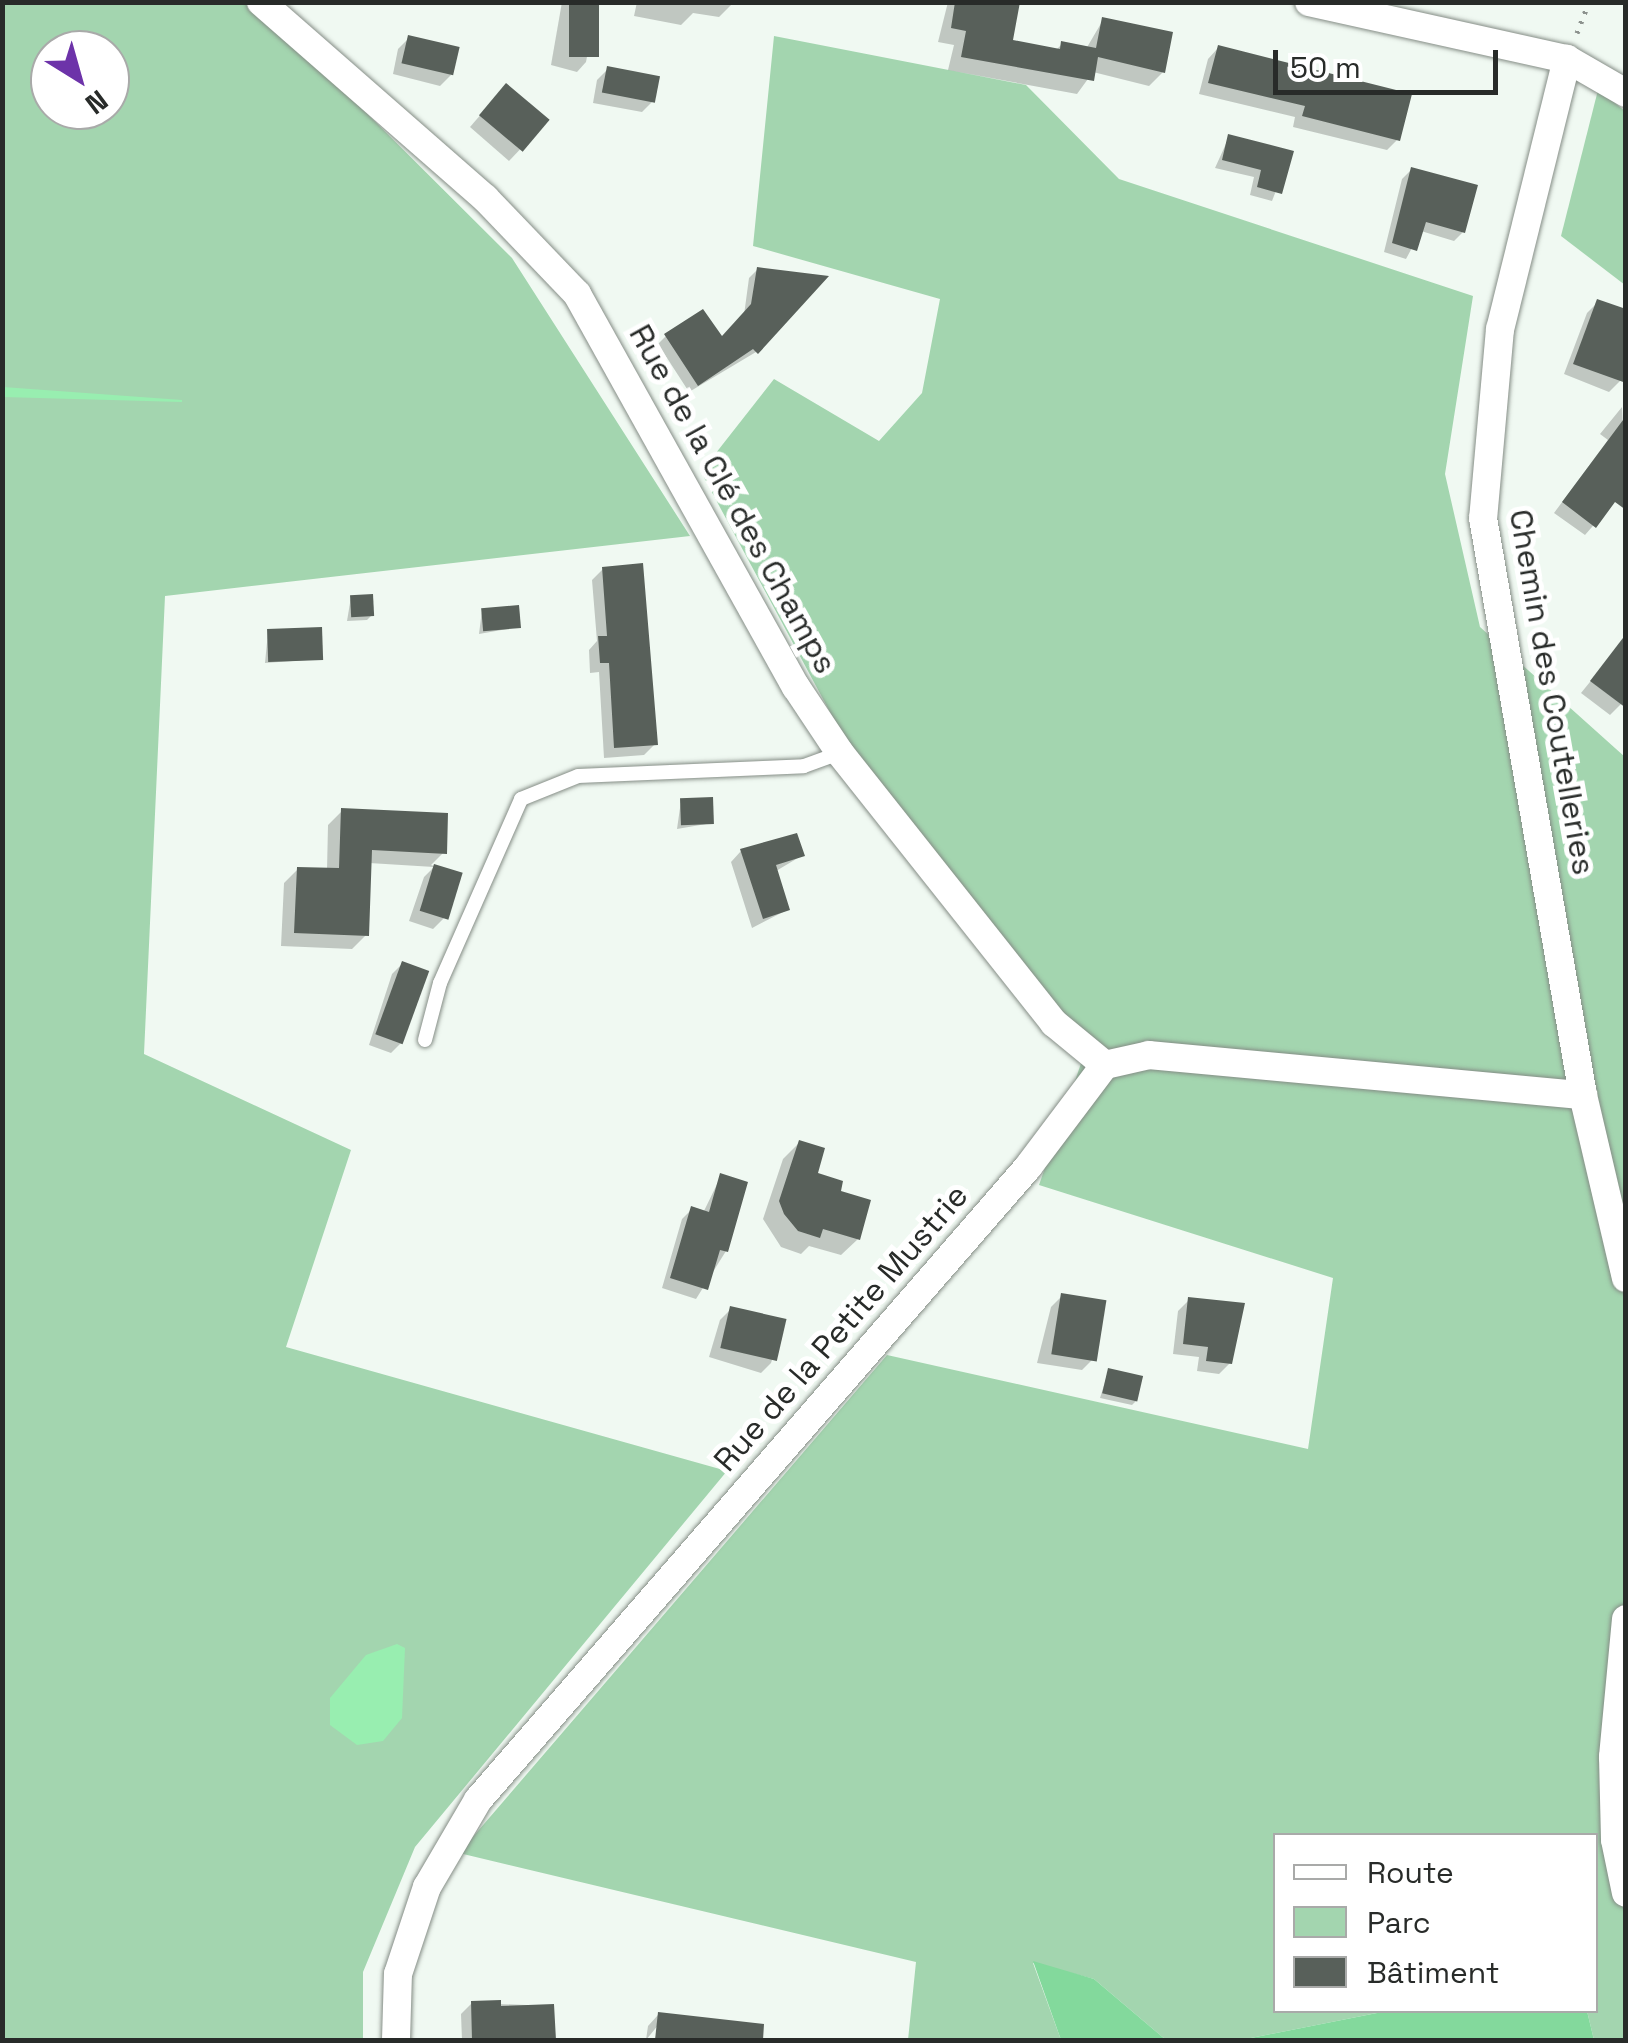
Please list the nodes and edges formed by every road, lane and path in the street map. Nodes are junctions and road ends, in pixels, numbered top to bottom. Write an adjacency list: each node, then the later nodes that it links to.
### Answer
1 (260, 2): 5 (street, Rue de la Clé des Champs)
2 (1308, 2): 3 (street)
3 (1567, 59): 4 (street); 8 (street, Chemin des Coutelleries)
4 (1626, 94)
5 (840, 753): 6 (lane); 7 (street, Rue de la Clé des Champs)
6 (425, 1040)
7 (1105, 1065): 8 (street); 13 (street, Rue de la Petite Mustrie)
8 (1584, 1095): 9 (street, Chemin des Coutelleries)
9 (1626, 1278)
10 (1626, 1619): 11 (street)
11 (1623, 1681): 12 (street)
12 (1626, 1893)
13 (396, 2040)

